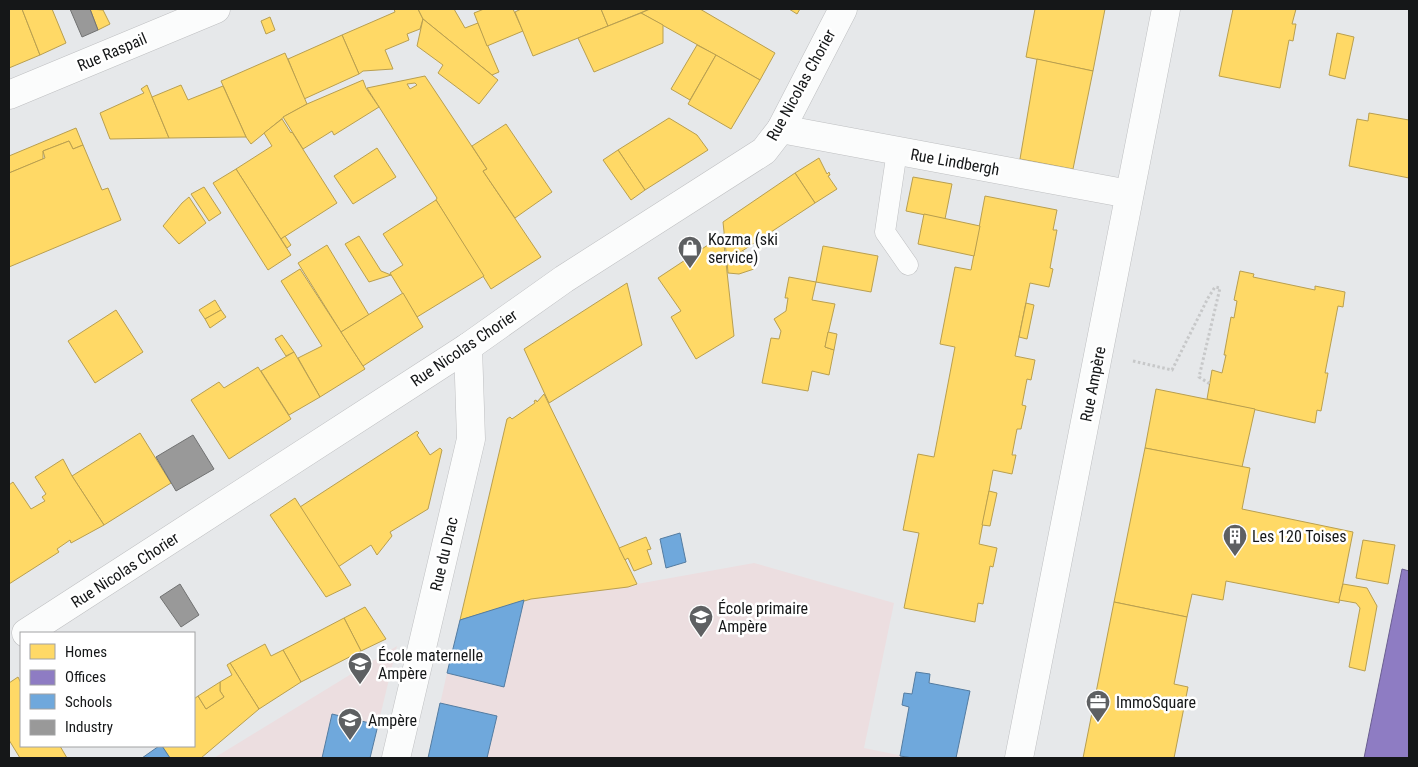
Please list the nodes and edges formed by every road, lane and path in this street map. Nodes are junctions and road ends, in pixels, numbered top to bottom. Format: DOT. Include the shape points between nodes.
graph roads {
  1 [pos="216,9"];
  2 [pos="843,9"];
  3 [pos="1166,9"];
  4 [pos="9,95"];
  5 [pos="781,128"];
  6 [pos="898,151"];
  7 [pos="1130,194"];
  8 [pos="908,265"];
  9 [pos="468,347"];
  10 [pos="1099,354"];
  11 [pos="1210,384"];
  12 [pos="28,632"];
  13 [pos="20,638"];
  14 [pos="9,645"];
  15 [pos="396,758"];
  16 [pos="1019,758"];
  1 -- 4 [label="street, Rue Raspail"];
  2 -- 5 [label="street, Rue Nicolas Chorier"];
  3 -- 7 [label="street, Rue Ampère"];
  5 -- 6 [label="street, Rue Lindbergh"];
  5 -- 9 [label="street, Rue Nicolas Chorier" via="764,151 564,279"];
  6 -- 7 [label="street, Rue Lindbergh"];
  6 -- 8 [label="lane" via="885,232"];
  7 -- 10 [label="street, Rue Ampère"];
  9 -- 12 [label="street, Rue Nicolas Chorier"];
  9 -- 15 [label="street, Rue du Drac" via="471,439"];
  10 -- 11 [label="path" via="1172,370 1208,298 1215,287 1220,288 1199,377"];
  10 -- 16 [label="street, Rue Ampère"];
  13 -- 14 [label="street"];
}
